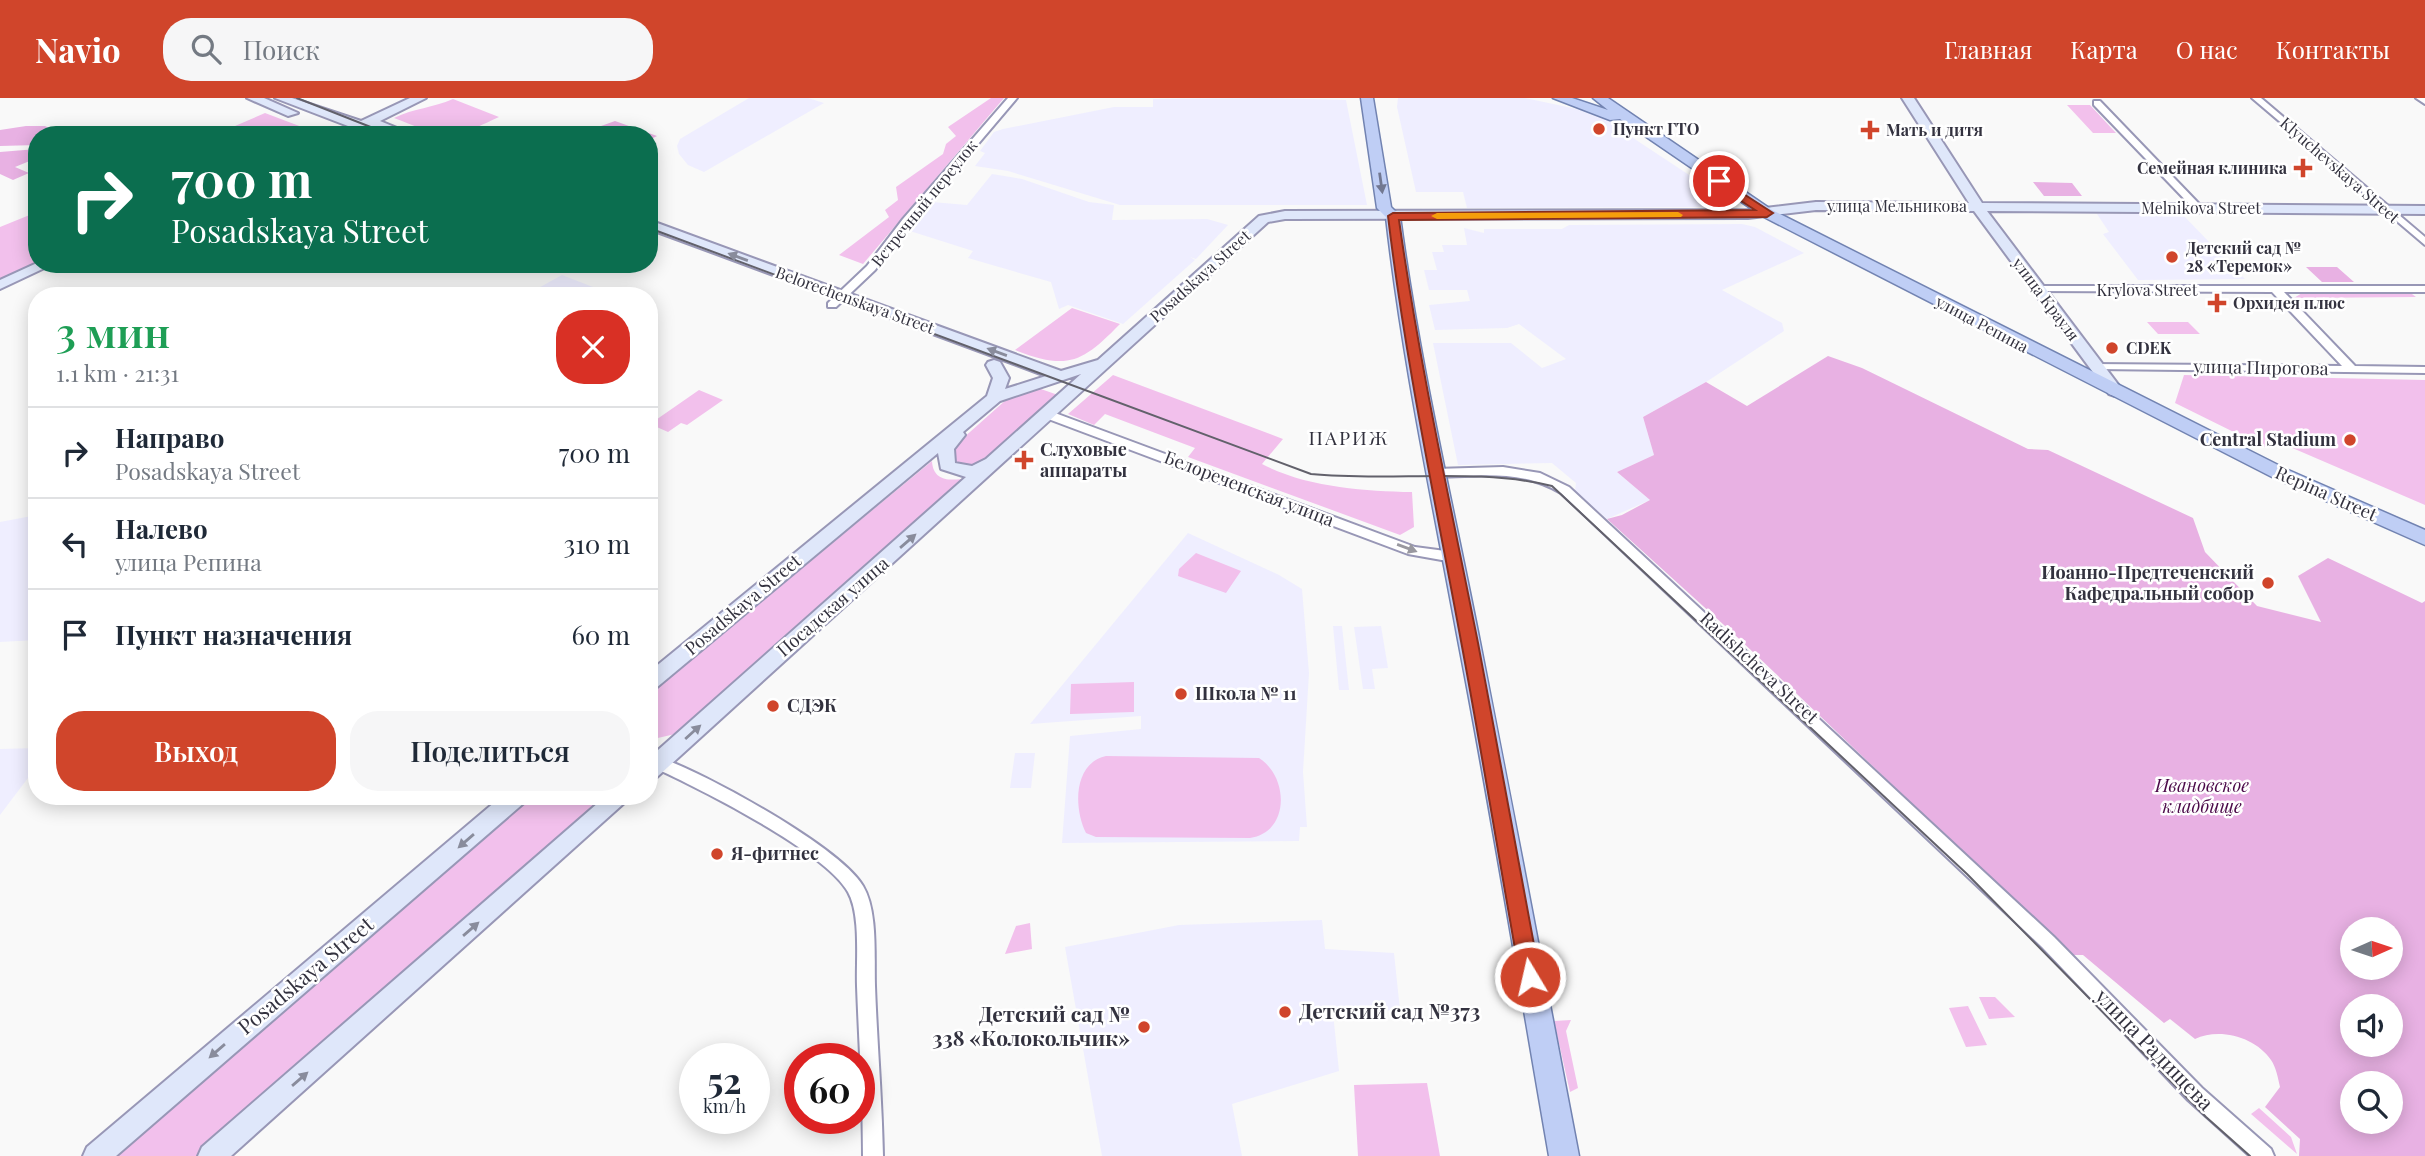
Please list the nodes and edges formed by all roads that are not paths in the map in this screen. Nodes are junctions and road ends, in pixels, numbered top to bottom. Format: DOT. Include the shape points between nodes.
graph roads {
  1 [pos="253,98"];
  2 [pos="281,98"];
  3 [pos="420,98"];
  4 [pos="1013,98"];
  5 [pos="1367,98"];
  6 [pos="1379,98"];
  7 [pos="1559,98"];
  8 [pos="1599,98"];
  9 [pos="1614,98"];
  10 [pos="1908,98"];
  11 [pos="2256,98"];
  12 [pos="2420,98"];
  13 [pos="2425,102"];
  14 [pos="2097,103"];
  15 [pos="336,126"];
  16 [pos="344,126"];
  17 [pos="354,126"];
  18 [pos="1663,143"];
  19 [pos="1746,199"];
  20 [pos="1816,206"];
  21 [pos="1978,206"];
  22 [pos="2198,208"];
  23 [pos="2385,210"];
  24 [pos="2425,210"];
  25 [pos="1767,213"];
  26 [pos="1393,216"];
  27 [pos="658,228"];
  28 [pos="658,241"];
  29 [pos="2425,242"];
  30 [pos="28,272"];
  31 [pos="0,285"];
  32 [pos="2037,289"];
  33 [pos="2275,289"];
  34 [pos="2425,289"];
  35 [pos="838,300"];
  36 [pos="1103,363"];
  37 [pos="994,365"];
  38 [pos="2096,366"];
  39 [pos="2353,370"];
  40 [pos="2425,370"];
  41 [pos="1062,374"];
  42 [pos="1042,380"];
  43 [pos="1074,388"];
  44 [pos="2115,390"];
  45 [pos="994,398"];
  46 [pos="1047,414"];
  47 [pos="967,419"];
  48 [pos="1016,443"];
  49 [pos="1435,473"];
  50 [pos="2425,538"];
  51 [pos="1452,557"];
  52 [pos="658,676"];
  53 [pos="658,759"];
  54 [pos="658,767"];
  55 [pos="506,805"];
  56 [pos="611,805"];
  57 [pos="96,1156"];
  58 [pos="211,1156"];
  59 [pos="873,1156"];
  60 [pos="1564,1156"];
  61 [pos="2264,1156"];
  1 -- 15 [label="street"];
  2 -- 16 [label="street"];
  3 -- 17 [label="street"];
  4 -- 35 [label="street, Встречный переулок" via="871,268"];
  5 -- 26 [label="main road, one-way" via="1384,208"];
  6 -- 26 [label="main road" via="1399,208"];
  7 -- 18 [label="main road" via="1607,113"];
  8 -- 18 [label="main road, улица Репина"];
  9 -- 18 [label="main road"];
  10 -- 21 [label="street, улица Крауля"];
  11 -- 23 [label="street, Klyuchevskaya Street"];
  12 -- 13 [label="street"];
  14 -- 22 [label="street"];
  18 -- 19 [label="main road, улица Репина"];
  19 -- 20 [label="street, улица Мельникова"];
  19 -- 25 [label="main road, улица Репина"];
  20 -- 21 [label="street, улица Мельникова"];
  20 -- 25 [label="street, улица Мельникова"];
  21 -- 22 [label="street, Melnikova Street"];
  21 -- 32 [label="street, улица Крауля"];
  22 -- 23 [label="street, Melnikova Street"];
  23 -- 24 [label="street, Melnikova Street"];
  23 -- 29 [label="street, Klyuchevskaya Street"];
  25 -- 26 [label="street, Posadskaya Street"];
  25 -- 44 [label="main road, улица Репина" via="1791,234 1850,256"];
  26 -- 36 [label="street, Posadskaya Street" via="1285,215 1264,219"];
  26 -- 49 [label="main road"];
  35 -- 27 [label="street, Belorechenskaya Street, one-way"];
  28 -- 35 [label="street, Belorechenskaya Street"];
  30 -- 31 [label="street"];
  32 -- 33 [label="street, Krylova Street"];
  32 -- 38 [label="street, улица Крауля"];
  33 -- 34 [label="street, Krylova Street"];
  33 -- 39 [label="street"];
  35 -- 37 [label="street, Belorechenskaya Street"];
  41 -- 35 [label="street, Belorechenskaya Street, one-way"];
  36 -- 41 [label="street"];
  36 -- 43 [label="street, Posadskaya Street"];
  37 -- 42 [label="street"];
  37 -- 45 [label="street" via="1002,378"];
  38 -- 39 [label="street, улица Пирогова"];
  38 -- 44 [label="street, улица Крауля"];
  39 -- 40 [label="street, улица Пирогова"];
  41 -- 42 [label="street"];
  41 -- 43 [label="street"];
  42 -- 43 [label="street"];
  42 -- 45 [label="street"];
  43 -- 46 [label="street, Посадская улица"];
  44 -- 50 [label="main road, Repina Street" via="2279,473"];
  45 -- 47 [label="street, Посадская улица"];
  46 -- 48 [label="street, Посадская улица"];
  46 -- 51 [label="street, Белореченская улица, one-way" via="1413,551"];
  47 -- 48 [label="street, Посадская улица" via="946,448 945,460 951,468 978,471"];
  47 -- 52 [label="street, Posadskaya Street"];
  53 -- 48 [label="street, Посадская улица, one-way"];
  49 -- 51 [label="main road"];
  49 -- 61 [label="street, Radishcheva Street" via="1514,472 1542,476 1565,490 2048,942 2195,1094"];
  51 -- 60 [label="main road"];
  54 -- 59 [label="street" via="809,846 857,890 864,945"];
  55 -- 57 [label="street, Posadskaya Street, one-way"];
  58 -- 56 [label="street, one-way"];
}
